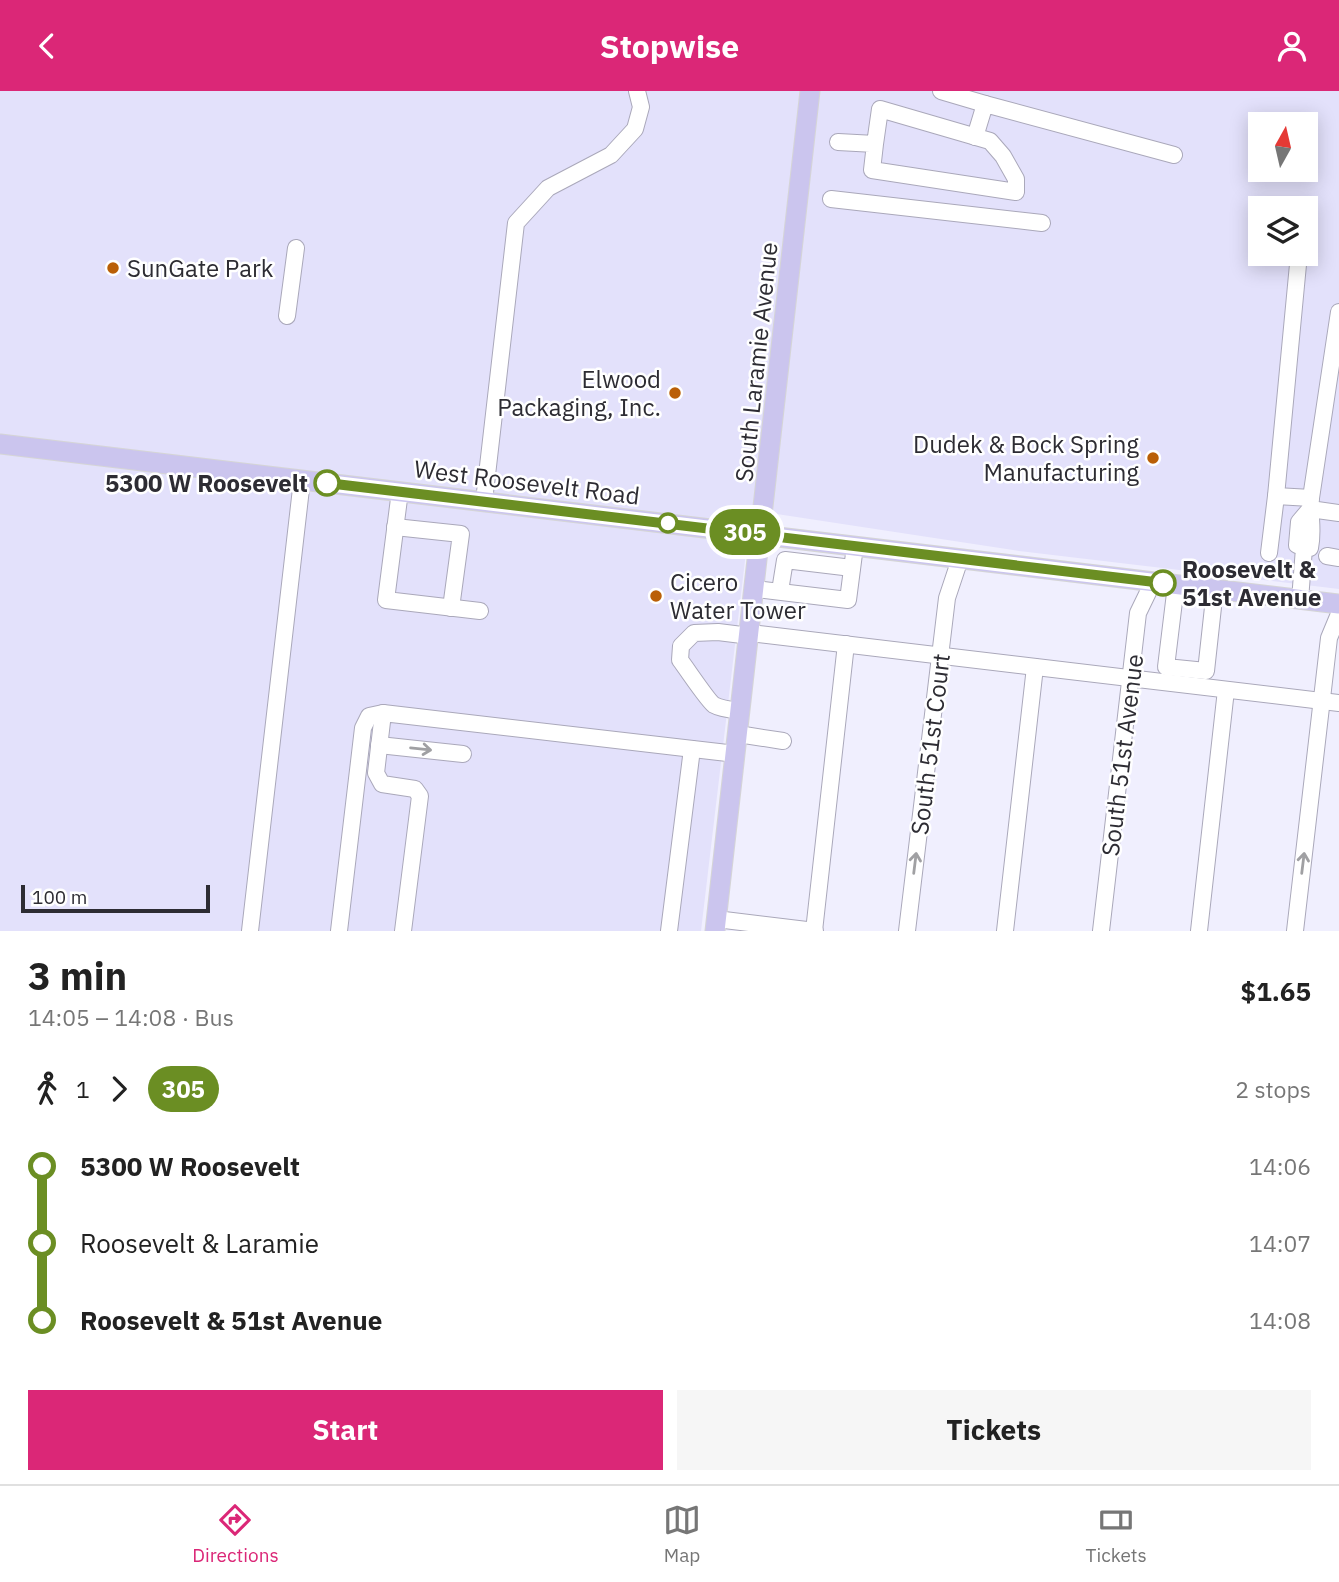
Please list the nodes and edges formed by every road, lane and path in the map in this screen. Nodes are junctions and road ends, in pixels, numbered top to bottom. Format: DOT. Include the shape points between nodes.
graph roads {
  1 [pos="636,91"];
  2 [pos="810,91"];
  3 [pos="942,91"];
  4 [pos="985,104"];
  5 [pos="975,137"];
  6 [pos="838,142"];
  7 [pos="875,144"];
  8 [pos="1174,155"];
  9 [pos="831,199"];
  10 [pos="1042,223"];
  11 [pos="296,248"];
  12 [pos="1298,266"];
  13 [pos="1339,312"];
  14 [pos="287,316"];
  15 [pos="0,444"];
  16 [pos="302,479"];
  17 [pos="400,491"];
  18 [pos="1276,496"];
  19 [pos="484,501"];
  20 [pos="1310,503"];
  21 [pos="1339,513"];
  22 [pos="395,527"];
  23 [pos="762,534"];
  24 [pos="855,546"];
  25 [pos="1269,553"];
  26 [pos="960,559"];
  27 [pos="852,568"];
  28 [pos="1153,582"];
  29 [pos="1176,585"];
  30 [pos="755,589"];
  31 [pos="1215,589"];
  32 [pos="780,591"];
  33 [pos="1300,600"];
  34 [pos="1339,604"];
  35 [pos="451,608"];
  36 [pos="480,611"];
  37 [pos="1339,614"];
  38 [pos="750,634"];
  39 [pos="846,644"];
  40 [pos="940,655"];
  41 [pos="1035,667"];
  42 [pos="1131,678"];
  43 [pos="1226,690"];
  44 [pos="1321,701"];
  45 [pos="1339,703"];
  46 [pos="741,711"];
  47 [pos="383,713"];
  48 [pos="738,734"];
  49 [pos="783,741"];
  50 [pos="379,745"];
  51 [pos="692,749"];
  52 [pos="463,754"];
  53 [pos="736,754"];
  54 [pos="716,925"];
  55 [pos="250,931"];
  56 [pos="339,931"];
  57 [pos="403,931"];
  58 [pos="669,931"];
  59 [pos="814,931"];
  60 [pos="907,931"];
  61 [pos="1005,931"];
  62 [pos="1101,931"];
  63 [pos="1199,931"];
  64 [pos="1295,931"];
  1 -- 19 [label="street" via="641,107 635,129 611,155 548,188 516,223"];
  2 -- 23 [label="main road, South Laramie Avenue"];
  3 -- 4 [label="street"];
  4 -- 5 [label="street"];
  4 -- 8 [label="street"];
  5 -- 7 [label="street" via="880,109"];
  5 -- 7 [label="street" via="990,141 1003,156 1016,179 1016,192 872,170"];
  6 -- 7 [label="street"];
  9 -- 10 [label="street"];
  11 -- 14 [label="street"];
  12 -- 18 [label="street"];
  13 -- 20 [label="street"];
  15 -- 16 [label="main road, West Roosevelt Road"];
  16 -- 17 [label="main road, West Roosevelt Road"];
  16 -- 55 [label="street"];
  17 -- 19 [label="main road, West Roosevelt Road"];
  17 -- 22 [label="street"];
  18 -- 20 [label="street"];
  18 -- 25 [label="street"];
  19 -- 23 [label="main road, West Roosevelt Road"];
  20 -- 21 [label="street"];
  20 -- 33 [label="street" via="1299,522 1297,545 1304,548"];
  22 -- 35 [label="street" via="386,600"];
  22 -- 35 [label="street" via="461,534"];
  23 -- 24 [label="main road, West Roosevelt Road"];
  23 -- 30 [label="main road, South Laramie Avenue"];
  24 -- 26 [label="main road, West Roosevelt Road"];
  24 -- 27 [label="street"];
  26 -- 28 [label="main road, West Roosevelt Road"];
  26 -- 40 [label="street, South 51st Court" via="951,580"];
  27 -- 32 [label="street" via="785,560"];
  27 -- 32 [label="street" via="848,600"];
  28 -- 29 [label="main road, West Roosevelt Road"];
  28 -- 42 [label="street, South 51st Avenue" via="1140,606"];
  29 -- 31 [label="main road, West Roosevelt Road"];
  29 -- 31 [label="street" via="1166,667 1206,671"];
  30 -- 32 [label="street"];
  30 -- 38 [label="main road, South Laramie Avenue"];
  31 -- 33 [label="main road, West Roosevelt Road"];
  33 -- 34 [label="main road, West Roosevelt Road"];
  35 -- 36 [label="street"];
  37 -- 44 [label="street" via="1330,631"];
  38 -- 39 [label="street"];
  38 -- 46 [label="main road, South Laramie Avenue"];
  38 -- 46 [label="street" via="694,633 681,646 680,660 707,698 715,706"];
  39 -- 40 [label="street"];
  39 -- 59 [label="street"];
  40 -- 41 [label="street"];
  60 -- 40 [label="street, South 51st Court, one-way"];
  41 -- 42 [label="street"];
  41 -- 61 [label="street"];
  42 -- 43 [label="street"];
  42 -- 62 [label="street, South 51st Avenue"];
  43 -- 44 [label="street"];
  43 -- 63 [label="street"];
  44 -- 45 [label="street"];
  64 -- 44 [label="street, one-way"];
  46 -- 48 [label="main road, South Laramie Avenue"];
  47 -- 50 [label="street"];
  47 -- 51 [label="street"];
  47 -- 56 [label="street" via="369,716 363,729"];
  48 -- 49 [label="street"];
  48 -- 53 [label="main road, South Laramie Avenue"];
  50 -- 52 [label="street, one-way"];
  50 -- 57 [label="street" via="376,773 382,784 415,789 420,796"];
  51 -- 53 [label="street"];
  51 -- 58 [label="street"];
  53 -- 54 [label="main road, South Laramie Avenue"];
  54 -- 59 [label="street"];
}
